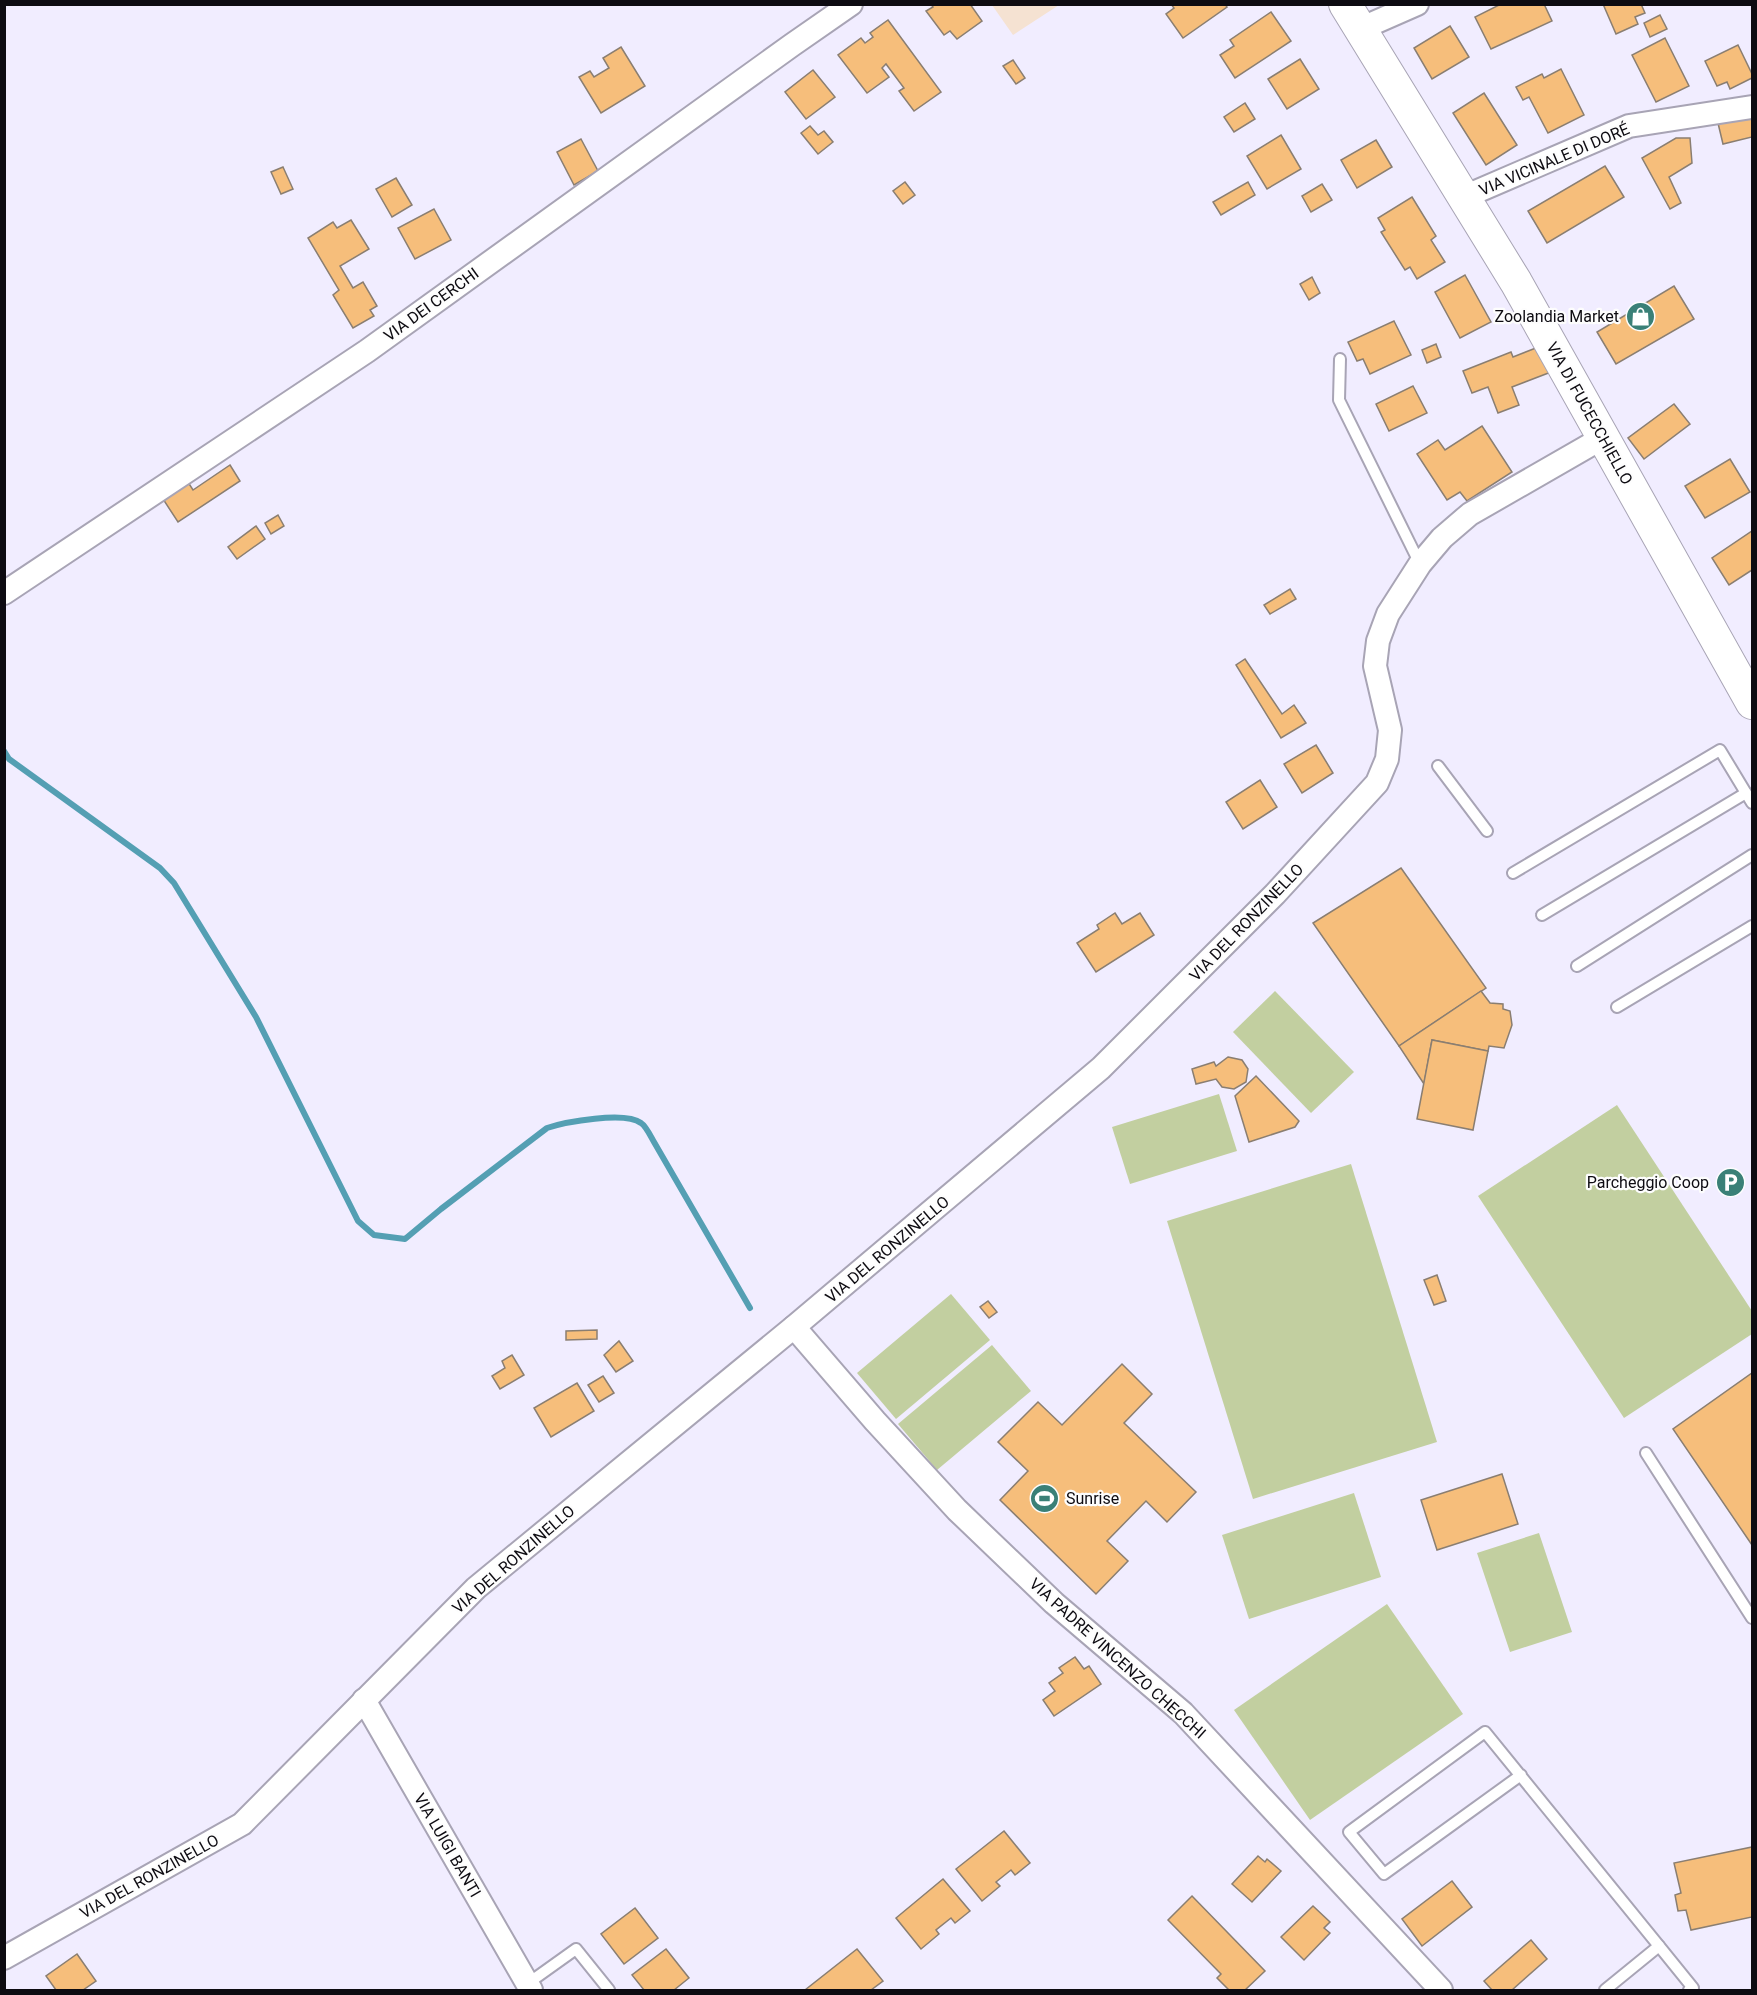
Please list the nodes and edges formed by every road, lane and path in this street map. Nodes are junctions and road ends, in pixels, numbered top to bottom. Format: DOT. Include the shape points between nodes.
graph roads {
  1 [pos="851,4"];
  2 [pos="1417,4"];
  3 [pos="1353,17"];
  4 [pos="1752,107"];
  5 [pos="1464,197"];
  6 [pos="1340,359"];
  7 [pos="1605,437"];
  8 [pos="1420,564"];
  9 [pos="4,593"];
  10 [pos="1752,703"];
  11 [pos="1438,766"];
  12 [pos="1746,793"];
  13 [pos="1752,804"];
  14 [pos="1487,831"];
  15 [pos="1752,855"];
  16 [pos="1513,873"];
  17 [pos="1542,915"];
  18 [pos="1752,926"];
  19 [pos="1578,966"];
  20 [pos="1617,1007"];
  21 [pos="794,1327"];
  22 [pos="1646,1453"];
  23 [pos="1752,1618"];
  24 [pos="364,1700"];
  25 [pos="1521,1775"];
  26 [pos="1659,1946"];
  27 [pos="4,1958"];
  28 [pos="529,1987"];
  29 [pos="609,1990"];
  30 [pos="1442,1990"];
  31 [pos="1605,1990"];
  32 [pos="1689,1990"];
  1 -- 9 [label="street, VIA DEI CERCHI" via="367,351"];
  2 -- 3 [label="street"];
  3 -- 5 [label="main road, VIA DI FUCECCHIELLO"];
  4 -- 5 [label="street, VIA VICINALE DI DORÉ" via="1629,126"];
  5 -- 7 [label="main road, VIA DI FUCECCHIELLO"];
  6 -- 8 [label="lane" via="1339,400"];
  7 -- 8 [label="street, VIA DEL RONZINELLO" via="1470,514"];
  7 -- 10 [label="main road, VIA DI FUCECCHIELLO"];
  8 -- 21 [label="street, VIA DEL RONZINELLO" via="1388,614 1378,640 1375,666 1390,730 1387,759 1377,783 1275,894 1101,1068"];
  11 -- 14 [label="lane"];
  12 -- 13 [label="lane"];
  12 -- 16 [label="lane" via="1720,750"];
  12 -- 17 [label="lane"];
  15 -- 19 [label="lane"];
  18 -- 20 [label="lane"];
  21 -- 24 [label="street, VIA DEL RONZINELLO" via="476,1588"];
  21 -- 30 [label="street, VIA PADRE VINCENZO CHECCHI" via="957,1510 1054,1603 1183,1713"];
  22 -- 23 [label="lane"];
  24 -- 27 [label="street, VIA DEL RONZINELLO" via="242,1824"];
  24 -- 28 [label="street, VIA LUIGI BANTI"];
  25 -- 25 [label="lane" via="1485,1732 1349,1832 1384,1874"];
  25 -- 26 [label="lane"];
  26 -- 31 [label="lane"];
  26 -- 32 [label="lane" via="1693,1988"];
  28 -- 29 [label="lane" via="576,1949"];
}
